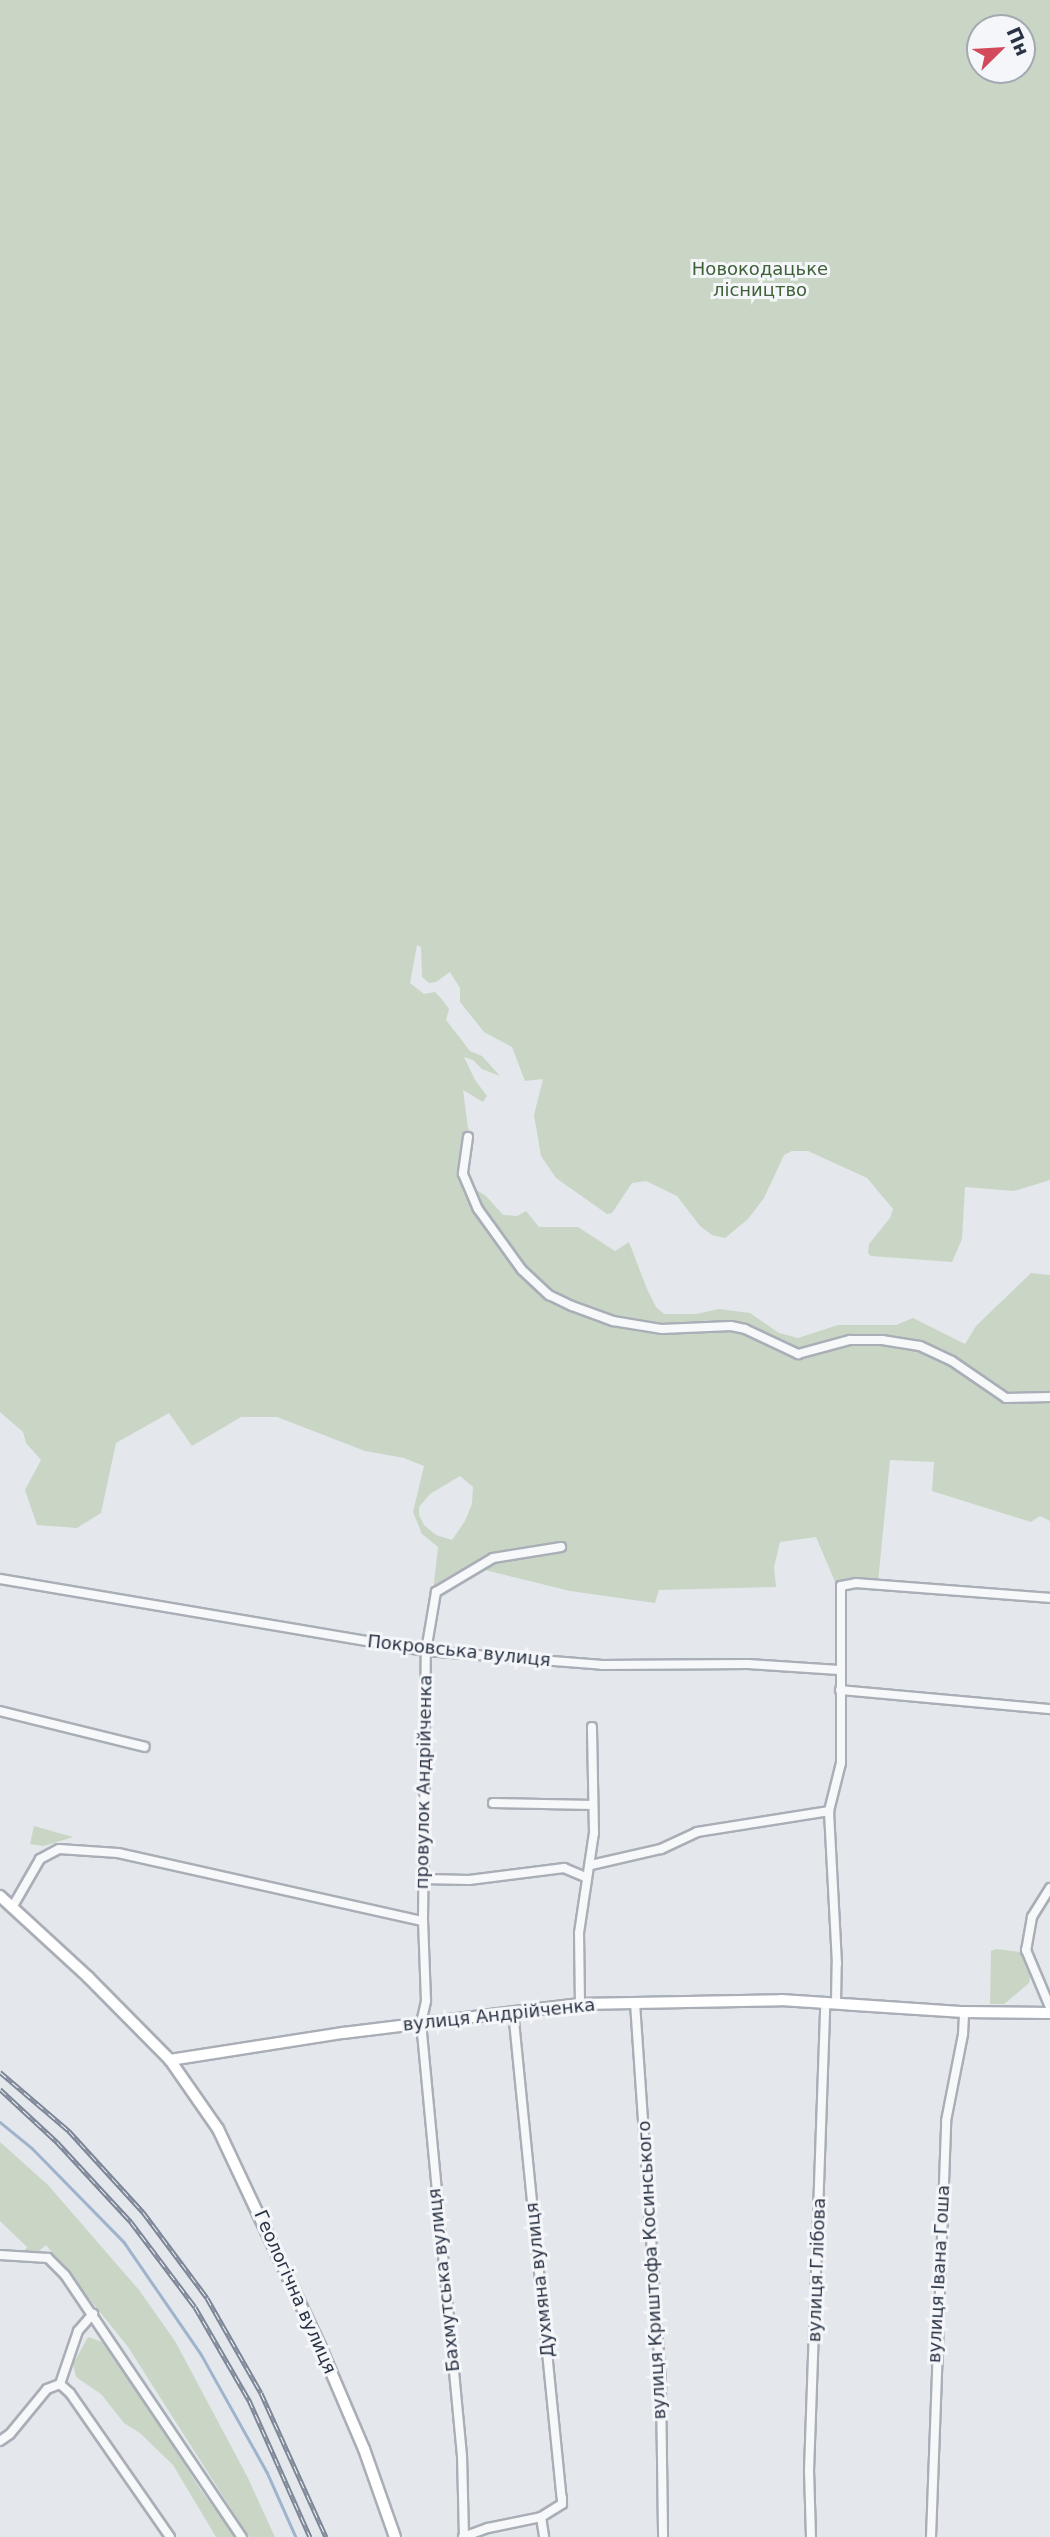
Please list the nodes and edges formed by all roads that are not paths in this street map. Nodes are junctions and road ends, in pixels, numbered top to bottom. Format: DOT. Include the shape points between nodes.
graph roads {
  1 [pos="468,1137"];
  2 [pos="1050,1396"];
  3 [pos="561,1547"];
  4 [pos="0,1579"];
  5 [pos="1050,1598"];
  6 [pos="426,1651"];
  7 [pos="839,1670"];
  8 [pos="840,1690"];
  9 [pos="1050,1709"];
  10 [pos="0,1711"];
  11 [pos="592,1727"];
  12 [pos="145,1747"];
  13 [pos="494,1803"];
  14 [pos="593,1805"];
  15 [pos="829,1811"];
  16 [pos="591,1865"];
  17 [pos="587,1878"];
  18 [pos="423,1880"];
  19 [pos="1050,1888"];
  20 [pos="0,1896"];
  21 [pos="13,1906"];
  22 [pos="422,1921"];
  23 [pos="635,2003"];
  24 [pos="830,2003"];
  25 [pos="580,2004"];
  26 [pos="1050,2007"];
  27 [pos="513,2011"];
  28 [pos="964,2012"];
  29 [pos="1050,2013"];
  30 [pos="421,2023"];
  31 [pos="170,2060"];
  32 [pos="0,2255"];
  33 [pos="93,2315"];
  34 [pos="60,2384"];
  35 [pos="0,2441"];
  36 [pos="541,2517"];
  37 [pos="170,2537"];
  38 [pos="242,2537"];
  39 [pos="395,2537"];
  40 [pos="464,2537"];
  41 [pos="544,2537"];
  42 [pos="663,2537"];
  43 [pos="811,2537"];
  44 [pos="931,2537"];
  1 -- 2 [label="street" via="463,1174 478,1209 523,1270 549,1295 572,1306 612,1321 662,1329 731,1326 798,1354 858,1339 920,1346 1006,1398"];
  3 -- 6 [label="street, провулок Андрійченка" via="493,1558 436,1592"];
  4 -- 6 [label="street, Покровська вулиця"];
  5 -- 7 [label="street" via="856,1583 841,1586"];
  6 -- 7 [label="street, Покровська вулиця" via="601,1665 748,1664"];
  6 -- 18 [label="street, провулок Андрійченка"];
  7 -- 8 [label="street"];
  8 -- 9 [label="street"];
  8 -- 15 [label="street" via="841,1763"];
  10 -- 12 [label="street"];
  11 -- 14 [label="street"];
  13 -- 14 [label="street"];
  14 -- 16 [label="street"];
  15 -- 16 [label="street" via="697,1832 661,1849"];
  15 -- 24 [label="street" via="837,1964"];
  16 -- 17 [label="street"];
  17 -- 18 [label="street" via="564,1868 469,1880"];
  17 -- 25 [label="street" via="579,1933"];
  18 -- 22 [label="street, провулок Андрійченка"];
  19 -- 26 [label="street" via="1032,1917 1026,1950"];
  20 -- 21 [label="street"];
  21 -- 22 [label="street" via="40,1859 59,1849 118,1853"];
  21 -- 31 [label="street"];
  22 -- 30 [label="street, провулок Андрійченка" via="426,2001"];
  23 -- 24 [label="street, вулиця Андрійченка"];
  23 -- 25 [label="street, вулиця Андрійченка"];
  23 -- 42 [label="street, вулиця Криштофа Косинського" via="661,2388"];
  24 -- 28 [label="street, вулиця Андрійченка"];
  24 -- 43 [label="street, вулиця Глібова" via="809,2471"];
  25 -- 27 [label="street, вулиця Андрійченка"];
  27 -- 30 [label="street, вулиця Андрійченка"];
  27 -- 36 [label="street, Духмяна вулиця" via="562,2497 562,2504"];
  28 -- 29 [label="street, вулиця Андрійченка"];
  28 -- 44 [label="street, вулиця Івана Гоша" via="945,2132"];
  30 -- 31 [label="street, вулиця Андрійченка"];
  30 -- 40 [label="street, Бахмутська вулиця" via="462,2456"];
  31 -- 39 [label="street, Геологічна вулиця" via="218,2129 271,2239 364,2449"];
  32 -- 33 [label="street" via="48,2259"];
  33 -- 34 [label="street" via="78,2331"];
  33 -- 38 [label="street"];
  34 -- 35 [label="street" via="37,2398"];
  34 -- 37 [label="street"];
  36 -- 40 [label="street"];
  36 -- 41 [label="street"];
}
